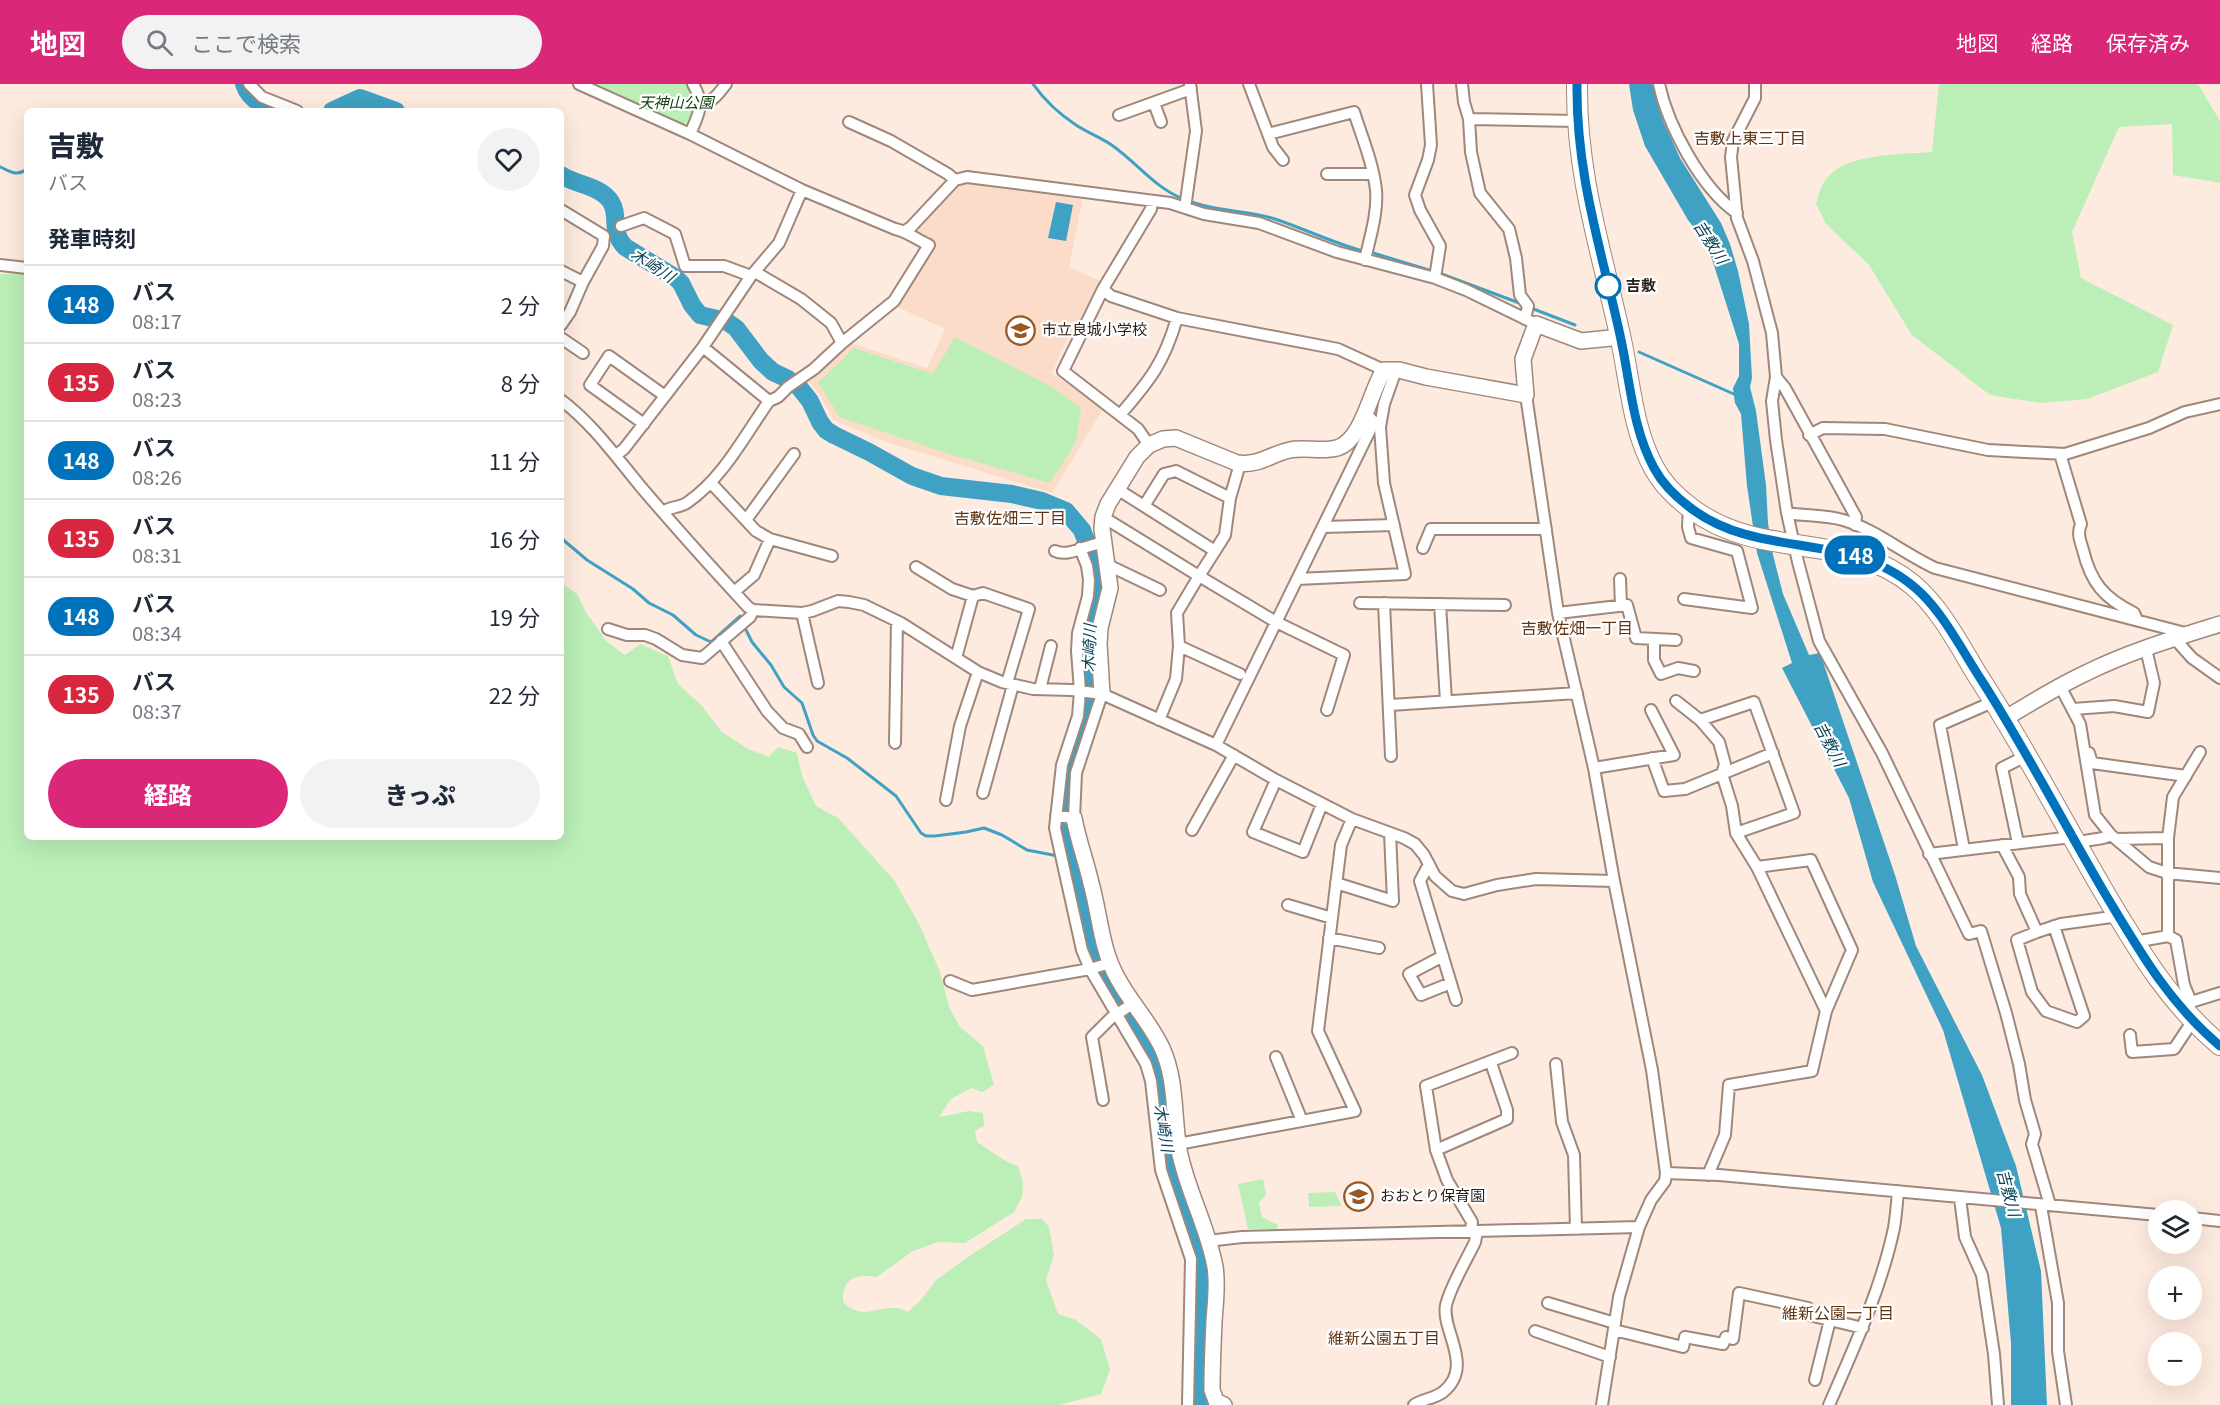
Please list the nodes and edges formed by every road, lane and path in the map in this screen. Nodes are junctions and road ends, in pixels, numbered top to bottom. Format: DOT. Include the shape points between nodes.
graph roads {
  1 [pos="249,84"];
  2 [pos="579,84"];
  3 [pos="693,84"];
  4 [pos="726,84"];
  5 [pos="1248,84"];
  6 [pos="1427,84"];
  7 [pos="1462,84"];
  8 [pos="1577,84"];
  9 [pos="1659,84"];
  10 [pos="1755,84"];
  11 [pos="1190,87"];
  12 [pos="701,102"];
  13 [pos="1154,103"];
  14 [pos="290,108"];
  15 [pos="1119,115"];
  16 [pos="1469,119"];
  17 [pos="1577,121"];
  18 [pos="849,122"];
  19 [pos="1161,122"];
  20 [pos="690,134"];
  21 [pos="1268,134"];
  22 [pos="1282,160"];
  23 [pos="1327,174"];
  24 [pos="1373,174"];
  25 [pos="955,180"];
  26 [pos="802,190"];
  27 [pos="1152,201"];
  28 [pos="1185,208"];
  29 [pos="564,212"];
  30 [pos="1737,213"];
  31 [pos="621,226"];
  32 [pos="905,231"];
  33 [pos="1365,260"];
  34 [pos="0,265"];
  35 [pos="24,268"];
  36 [pos="564,272"];
  37 [pos="753,274"];
  38 [pos="1435,278"];
  39 [pos="583,282"];
  40 [pos="1103,289"];
  41 [pos="1177,318"];
  42 [pos="564,321"];
  43 [pos="1531,322"];
  44 [pos="1621,337"];
  45 [pos="564,340"];
  46 [pos="842,342"];
  47 [pos="703,347"];
  48 [pos="583,354"];
  49 [pos="1390,370"];
  50 [pos="1776,377"];
  51 [pos="1527,395"];
  52 [pos="665,396"];
  53 [pos="564,401"];
  54 [pos="769,401"];
  55 [pos="2220,404"];
  56 [pos="1120,415"];
  57 [pos="1373,420"];
  58 [pos="644,424"];
  59 [pos="1809,435"];
  60 [pos="1149,445"];
  61 [pos="794,454"];
  62 [pos="2060,454"];
  63 [pos="616,455"];
  64 [pos="1240,464"];
  65 [pos="711,483"];
  66 [pos="1117,489"];
  67 [pos="1230,498"];
  68 [pos="1144,506"];
  69 [pos="1689,507"];
  70 [pos="663,512"];
  71 [pos="1787,513"];
  72 [pos="1103,517"];
  73 [pos="746,520"];
  74 [pos="1394,525"];
  75 [pos="1855,525"];
  76 [pos="1323,527"];
  77 [pos="1546,529"];
  78 [pos="770,539"];
  79 [pos="1104,543"];
  80 [pos="1791,545"];
  81 [pos="1080,548"];
  82 [pos="1423,548"];
  83 [pos="1056,551"];
  84 [pos="1215,551"];
  85 [pos="832,556"];
  86 [pos="1108,565"];
  87 [pos="916,567"];
  88 [pos="1198,576"];
  89 [pos="1297,579"];
  90 [pos="1620,579"];
  91 [pos="1160,590"];
  92 [pos="734,592"];
  93 [pos="973,596"];
  94 [pos="1684,599"];
  95 [pos="1360,603"];
  96 [pos="1384,603"];
  97 [pos="1440,604"];
  98 [pos="1505,605"];
  99 [pos="1621,606"];
  100 [pos="753,610"];
  101 [pos="802,613"];
  102 [pos="1558,613"];
  103 [pos="2137,620"];
  104 [pos="897,621"];
  105 [pos="1276,622"];
  106 [pos="2220,624"];
  107 [pos="608,629"];
  108 [pos="2182,636"];
  109 [pos="1654,639"];
  110 [pos="1676,640"];
  111 [pos="721,641"];
  112 [pos="1051,646"];
  113 [pos="1179,646"];
  114 [pos="2146,649"];
  115 [pos="956,658"];
  116 [pos="1694,671"];
  117 [pos="978,672"];
  118 [pos="1240,674"];
  119 [pos="2220,678"];
  120 [pos="818,682"];
  121 [pos="1010,684"];
  122 [pos="2060,686"];
  123 [pos="1040,689"];
  124 [pos="1080,691"];
  125 [pos="1577,693"];
  126 [pos="1102,694"];
  127 [pos="1446,701"];
  128 [pos="1676,701"];
  129 [pos="1995,701"];
  130 [pos="1390,705"];
  131 [pos="2073,709"];
  132 [pos="1327,710"];
  133 [pos="1652,710"];
  134 [pos="2006,718"];
  135 [pos="1159,720"];
  136 [pos="1700,720"];
  137 [pos="895,742"];
  138 [pos="1216,745"];
  139 [pos="807,747"];
  140 [pos="2200,752"];
  141 [pos="1773,753"];
  142 [pos="1234,755"];
  143 [pos="1391,756"];
  144 [pos="2026,756"];
  145 [pos="1652,758"];
  146 [pos="2092,762"];
  147 [pos="1594,768"];
  148 [pos="1722,774"];
  149 [pos="2186,776"];
  150 [pos="1276,780"];
  151 [pos="983,793"];
  152 [pos="946,800"];
  153 [pos="1322,804"];
  154 [pos="1056,816"];
  155 [pos="1074,818"];
  156 [pos="1352,819"];
  157 [pos="1192,830"];
  158 [pos="1390,832"];
  159 [pos="1736,833"];
  160 [pos="2113,837"];
  161 [pos="2168,838"];
  162 [pos="2074,840"];
  163 [pos="2018,843"];
  164 [pos="2002,845"];
  165 [pos="1964,849"];
  166 [pos="1929,854"];
  167 [pos="1429,864"];
  168 [pos="1757,867"];
  169 [pos="2167,873"];
  170 [pos="2220,878"];
  171 [pos="1614,881"];
  172 [pos="1336,883"];
  173 [pos="1092,884"];
  174 [pos="1070,889"];
  175 [pos="1288,905"];
  176 [pos="2119,916"];
  177 [pos="1332,918"];
  178 [pos="2054,926"];
  179 [pos="2037,932"];
  180 [pos="2168,936"];
  181 [pos="1329,938"];
  182 [pos="2134,942"];
  183 [pos="1379,948"];
  184 [pos="1443,956"];
  185 [pos="1110,963"];
  186 [pos="1090,969"];
  187 [pos="950,981"];
  188 [pos="1451,983"];
  189 [pos="2220,993"];
  190 [pos="1456,1000"];
  191 [pos="1134,1004"];
  192 [pos="1826,1011"];
  193 [pos="1116,1016"];
  194 [pos="2194,1022"];
  195 [pos="2130,1035"];
  196 [pos="2220,1046"];
  197 [pos="1512,1053"];
  198 [pos="1276,1057"];
  199 [pos="1491,1063"];
  200 [pos="1556,1064"];
  201 [pos="1103,1100"];
  202 [pos="1302,1121"];
  203 [pos="1178,1144"];
  204 [pos="1436,1150"];
  205 [pos="1666,1173"];
  206 [pos="1708,1175"];
  207 [pos="1898,1191"];
  208 [pos="1960,1198"];
  209 [pos="2042,1205"];
  210 [pos="2148,1214"];
  211 [pos="2202,1219"];
  212 [pos="2220,1221"];
  213 [pos="1639,1227"];
  214 [pos="1576,1228"];
  215 [pos="1474,1231"];
  216 [pos="1208,1240"];
  217 [pos="1548,1303"];
  218 [pos="1830,1320"];
  219 [pos="1615,1327"];
  220 [pos="1863,1328"];
  221 [pos="1535,1331"];
  222 [pos="1610,1357"];
  223 [pos="1815,1380"];
  224 [pos="1217,1404"];
  225 [pos="1188,1405"];
  226 [pos="1414,1405"];
  227 [pos="1602,1405"];
  228 [pos="1829,1405"];
  229 [pos="1998,1405"];
  230 [pos="2066,1405"];
  1 -- 14 [label="street" via="262,97"];
  2 -- 20 [label="street"];
  3 -- 12 [label="street"];
  4 -- 12 [label="street" via="716,97"];
  5 -- 21 [label="street"];
  6 -- 38 [label="street" via="1431,145 1415,195 1440,246"];
  7 -- 16 [label="street"];
  8 -- 17 [label="highway"];
  9 -- 30 [label="street" via="1681,144 1709,184"];
  10 -- 30 [label="street" via="1750,111 1733,141"];
  11 -- 13 [label="street"];
  11 -- 28 [label="street" via="1196,131"];
  12 -- 20 [label="street"];
  13 -- 15 [label="street"];
  13 -- 19 [label="street"];
  16 -- 17 [label="street"];
  16 -- 43 [label="street" via="1480,193 1509,229 1520,295 1528,306"];
  17 -- 44 [label="highway" via="1588,206"];
  18 -- 25 [label="street" via="897,144"];
  20 -- 26 [label="street"];
  21 -- 22 [label="street"];
  21 -- 24 [label="street" via="1354,112"];
  23 -- 24 [label="street"];
  24 -- 33 [label="street" via="1375,215"];
  25 -- 27 [label="street" via="967,177"];
  25 -- 32 [label="street"];
  26 -- 32 [label="street"];
  26 -- 37 [label="street" via="779,243"];
  27 -- 28 [label="street"];
  27 -- 40 [label="street" via="1151,209"];
  28 -- 33 [label="street" via="1259,223"];
  29 -- 39 [label="street" via="604,236 603,246"];
  30 -- 50 [label="street" via="1770,323"];
  31 -- 37 [label="street" via="644,218 675,234 685,266 724,266"];
  32 -- 46 [label="street" via="928,245 894,301"];
  33 -- 38 [label="street"];
  34 -- 35 [label="street"];
  36 -- 39 [label="street"];
  37 -- 46 [label="street" via="801,299 831,323"];
  37 -- 47 [label="street"];
  38 -- 43 [label="street"];
  39 -- 42 [label="street"];
  40 -- 41 [label="street" via="1111,296"];
  40 -- 56 [label="street" via="1063,371"];
  41 -- 49 [label="street" via="1338,349"];
  41 -- 56 [label="street" via="1157,370"];
  43 -- 44 [label="street" via="1581,341"];
  43 -- 51 [label="street" via="1523,359"];
  44 -- 69 [label="highway" via="1641,439 1655,470"];
  45 -- 48 [label="street"];
  46 -- 54 [label="street" via="814,369"];
  47 -- 52 [label="street"];
  47 -- 54 [label="street"];
  49 -- 51 [label="street"];
  49 -- 57 [label="street" via="1384,404"];
  49 -- 57 [label="street" via="1378,379"];
  50 -- 59 [label="street"];
  50 -- 71 [label="street" via="1772,401"];
  51 -- 77 [label="street"];
  52 -- 58 [label="street"];
  52 -- 58 [label="street" via="609,356 590,385"];
  53 -- 63 [label="street"];
  54 -- 65 [label="street"];
  55 -- 62 [label="street"];
  56 -- 60 [label="street" via="1138,429"];
  57 -- 64 [label="street" via="1336,448 1293,450 1257,463"];
  57 -- 74 [label="street"];
  57 -- 76 [label="street"];
  58 -- 63 [label="street"];
  59 -- 62 [label="street" via="1823,429 1885,429 1988,450"];
  59 -- 75 [label="street" via="1856,517"];
  60 -- 64 [label="street" via="1176,438"];
  60 -- 66 [label="street"];
  61 -- 73 [label="street"];
  62 -- 103 [label="street" via="2082,524 2078,532 2088,572 2102,591 2134,613"];
  63 -- 70 [label="street"];
  64 -- 67 [label="street"];
  65 -- 70 [label="street" via="687,504"];
  65 -- 73 [label="street"];
  66 -- 68 [label="street"];
  66 -- 72 [label="street"];
  67 -- 68 [label="street" via="1176,471 1164,474"];
  67 -- 84 [label="street" via="1225,535"];
  68 -- 84 [label="street"];
  69 -- 80 [label="highway" via="1732,532"];
  69 -- 94 [label="street" via="1691,538 1737,551 1752,608"];
  70 -- 92 [label="street"];
  71 -- 75 [label="street"];
  71 -- 80 [label="street"];
  72 -- 79 [label="street"];
  72 -- 88 [label="street"];
  73 -- 78 [label="street"];
  74 -- 76 [label="street"];
  74 -- 89 [label="street" via="1405,574"];
  75 -- 103 [label="street" via="1935,568"];
  76 -- 89 [label="street"];
  77 -- 82 [label="street" via="1431,530"];
  77 -- 102 [label="street"];
  78 -- 85 [label="street"];
  78 -- 92 [label="street" via="754,575"];
  79 -- 81 [label="street"];
  79 -- 86 [label="street"];
  80 -- 129 [label="highway" via="1863,558 1912,585 1940,615"];
  80 -- 166 [label="street" via="1819,641 1882,753"];
  81 -- 83 [label="street" via="1068,554"];
  81 -- 124 [label="street" via="1089,580 1078,633"];
  84 -- 88 [label="street"];
  86 -- 91 [label="street"];
  86 -- 126 [label="street" via="1110,588 1099,644"];
  87 -- 93 [label="street" via="952,589"];
  88 -- 105 [label="street"];
  88 -- 113 [label="street" via="1177,613"];
  89 -- 105 [label="street"];
  90 -- 99 [label="street"];
  92 -- 100 [label="street"];
  93 -- 115 [label="street"];
  93 -- 121 [label="street" via="982,592 1029,609"];
  95 -- 96 [label="street"];
  96 -- 97 [label="street"];
  96 -- 130 [label="street"];
  97 -- 98 [label="street"];
  97 -- 127 [label="street"];
  99 -- 102 [label="street"];
  99 -- 109 [label="street" via="1627,605 1636,638"];
  100 -- 101 [label="street"];
  100 -- 111 [label="street"];
  101 -- 104 [label="street" via="838,601 864,605"];
  101 -- 120 [label="street"];
  102 -- 125 [label="street"];
  103 -- 108 [label="street"];
  104 -- 115 [label="street"];
  104 -- 137 [label="street"];
  105 -- 132 [label="street" via="1344,655"];
  105 -- 138 [label="street"];
  106 -- 108 [label="street"];
  107 -- 111 [label="street" via="657,639 682,655 702,657"];
  108 -- 114 [label="street"];
  108 -- 119 [label="street" via="2192,658"];
  109 -- 110 [label="street"];
  109 -- 116 [label="street" via="1654,660 1661,674 1678,668"];
  111 -- 139 [label="street" via="767,711 783,728 799,734"];
  112 -- 123 [label="street"];
  113 -- 118 [label="street"];
  113 -- 135 [label="street" via="1176,679"];
  114 -- 122 [label="street"];
  114 -- 131 [label="street" via="2154,683 2148,712 2114,706"];
  115 -- 117 [label="street"];
  117 -- 121 [label="street"];
  117 -- 152 [label="street" via="960,726"];
  121 -- 123 [label="street"];
  121 -- 151 [label="street"];
  122 -- 131 [label="street"];
  122 -- 134 [label="street"];
  123 -- 124 [label="street"];
  124 -- 126 [label="street"];
  124 -- 154 [label="street" via="1078,716 1062,765"];
  125 -- 127 [label="street"];
  125 -- 147 [label="street"];
  126 -- 135 [label="street"];
  126 -- 155 [label="street" via="1076,773"];
  127 -- 130 [label="street"];
  128 -- 136 [label="street"];
  129 -- 134 [label="highway"];
  129 -- 165 [label="street" via="1940,725"];
  130 -- 143 [label="street"];
  131 -- 160 [label="street" via="2080,724 2095,815"];
  133 -- 145 [label="street" via="1674,755"];
  134 -- 144 [label="highway"];
  135 -- 138 [label="street"];
  136 -- 141 [label="street" via="1754,702"];
  136 -- 148 [label="street" via="1719,742 1725,764"];
  138 -- 142 [label="street"];
  140 -- 149 [label="street"];
  141 -- 148 [label="street"];
  141 -- 159 [label="street" via="1794,813"];
  142 -- 150 [label="street"];
  142 -- 157 [label="street"];
  144 -- 162 [label="highway"];
  144 -- 163 [label="street" via="2002,768"];
  145 -- 147 [label="street"];
  145 -- 148 [label="street" via="1664,791 1685,789"];
  146 -- 149 [label="street"];
  147 -- 171 [label="street"];
  148 -- 159 [label="street"];
  149 -- 161 [label="street" via="2173,797"];
  150 -- 153 [label="street"];
  150 -- 153 [label="street" via="1253,832 1303,852"];
  153 -- 156 [label="street"];
  154 -- 155 [label="street"];
  154 -- 174 [label="street" via="1058,849"];
  155 -- 173 [label="street"];
  156 -- 158 [label="street"];
  156 -- 172 [label="street" via="1341,845"];
  158 -- 167 [label="street" via="1415,844"];
  158 -- 172 [label="street" via="1393,901"];
  159 -- 168 [label="street"];
  160 -- 161 [label="street"];
  160 -- 162 [label="street"];
  160 -- 169 [label="street" via="2150,867"];
  161 -- 169 [label="street"];
  162 -- 163 [label="street"];
  162 -- 176 [label="highway"];
  163 -- 164 [label="street"];
  164 -- 165 [label="street"];
  164 -- 179 [label="street" via="2019,877 2020,894"];
  165 -- 166 [label="street"];
  166 -- 209 [label="street" via="1969,934 1981,931 2006,1013 2035,1134 2032,1144"];
  167 -- 171 [label="street" via="1443,885 1464,894 1536,879"];
  167 -- 184 [label="street" via="1420,881"];
  168 -- 192 [label="street"];
  168 -- 192 [label="street" via="1811,860 1852,950"];
  169 -- 170 [label="street"];
  169 -- 180 [label="street"];
  171 -- 205 [label="street" via="1653,1070"];
  172 -- 177 [label="street"];
  173 -- 174 [label="street"];
  173 -- 185 [label="street"];
  174 -- 186 [label="street" via="1082,950"];
  175 -- 177 [label="street"];
  176 -- 178 [label="street"];
  176 -- 182 [label="highway"];
  177 -- 181 [label="street"];
  178 -- 179 [label="street"];
  178 -- 179 [label="street" via="2084,1016 2077,1022 2046,1011 2032,992 2016,940"];
  180 -- 182 [label="street"];
  180 -- 189 [label="street" via="2176,940 2184,985 2192,1002"];
  181 -- 183 [label="street"];
  181 -- 202 [label="street" via="1318,1031 1355,1111"];
  182 -- 194 [label="highway" via="2165,990"];
  184 -- 188 [label="street"];
  184 -- 188 [label="street" via="1409,974 1421,995"];
  185 -- 186 [label="street"];
  185 -- 191 [label="street"];
  186 -- 187 [label="street" via="972,990"];
  186 -- 193 [label="street"];
  188 -- 190 [label="street"];
  191 -- 193 [label="street"];
  191 -- 203 [label="street" via="1162,1047 1169,1066"];
  192 -- 206 [label="street" via="1812,1071 1729,1085 1725,1135"];
  193 -- 201 [label="street" via="1092,1037"];
  193 -- 225 [label="street" via="1146,1064 1161,1170 1191,1259"];
  194 -- 195 [label="street" via="2174,1049 2132,1052"];
  194 -- 196 [label="highway"];
  197 -- 199 [label="street"];
  198 -- 202 [label="street"];
  199 -- 204 [label="street" via="1426,1086"];
  199 -- 204 [label="street" via="1508,1110 1507,1119"];
  200 -- 214 [label="street" via="1562,1122 1574,1155"];
  202 -- 203 [label="street"];
  203 -- 216 [label="street"];
  204 -- 215 [label="street"];
  205 -- 206 [label="street"];
  205 -- 213 [label="street"];
  206 -- 207 [label="street"];
  207 -- 208 [label="street"];
  207 -- 220 [label="street" via="1894,1228"];
  208 -- 209 [label="street"];
  208 -- 229 [label="street" via="1965,1237 1982,1275"];
  209 -- 210 [label="street"];
  209 -- 230 [label="street" via="2058,1303 2058,1351"];
  211 -- 212 [label="street"];
  213 -- 214 [label="street"];
  213 -- 219 [label="street"];
  214 -- 215 [label="street"];
  215 -- 216 [label="street"];
  215 -- 226 [label="street" via="1474,1242 1446,1306 1457,1364 1454,1375 1442,1393"];
  216 -- 224 [label="street" via="1215,1268 1212,1390"];
  217 -- 219 [label="street"];
  218 -- 219 [label="street" via="1809,1315 1808,1308 1739,1293 1733,1339 1726,1337 1723,1344 1685,1337 1683,1347"];
  218 -- 220 [label="street"];
  218 -- 223 [label="street"];
  219 -- 222 [label="street"];
  220 -- 228 [label="street"];
  221 -- 222 [label="street"];
  222 -- 227 [label="street"];
}
